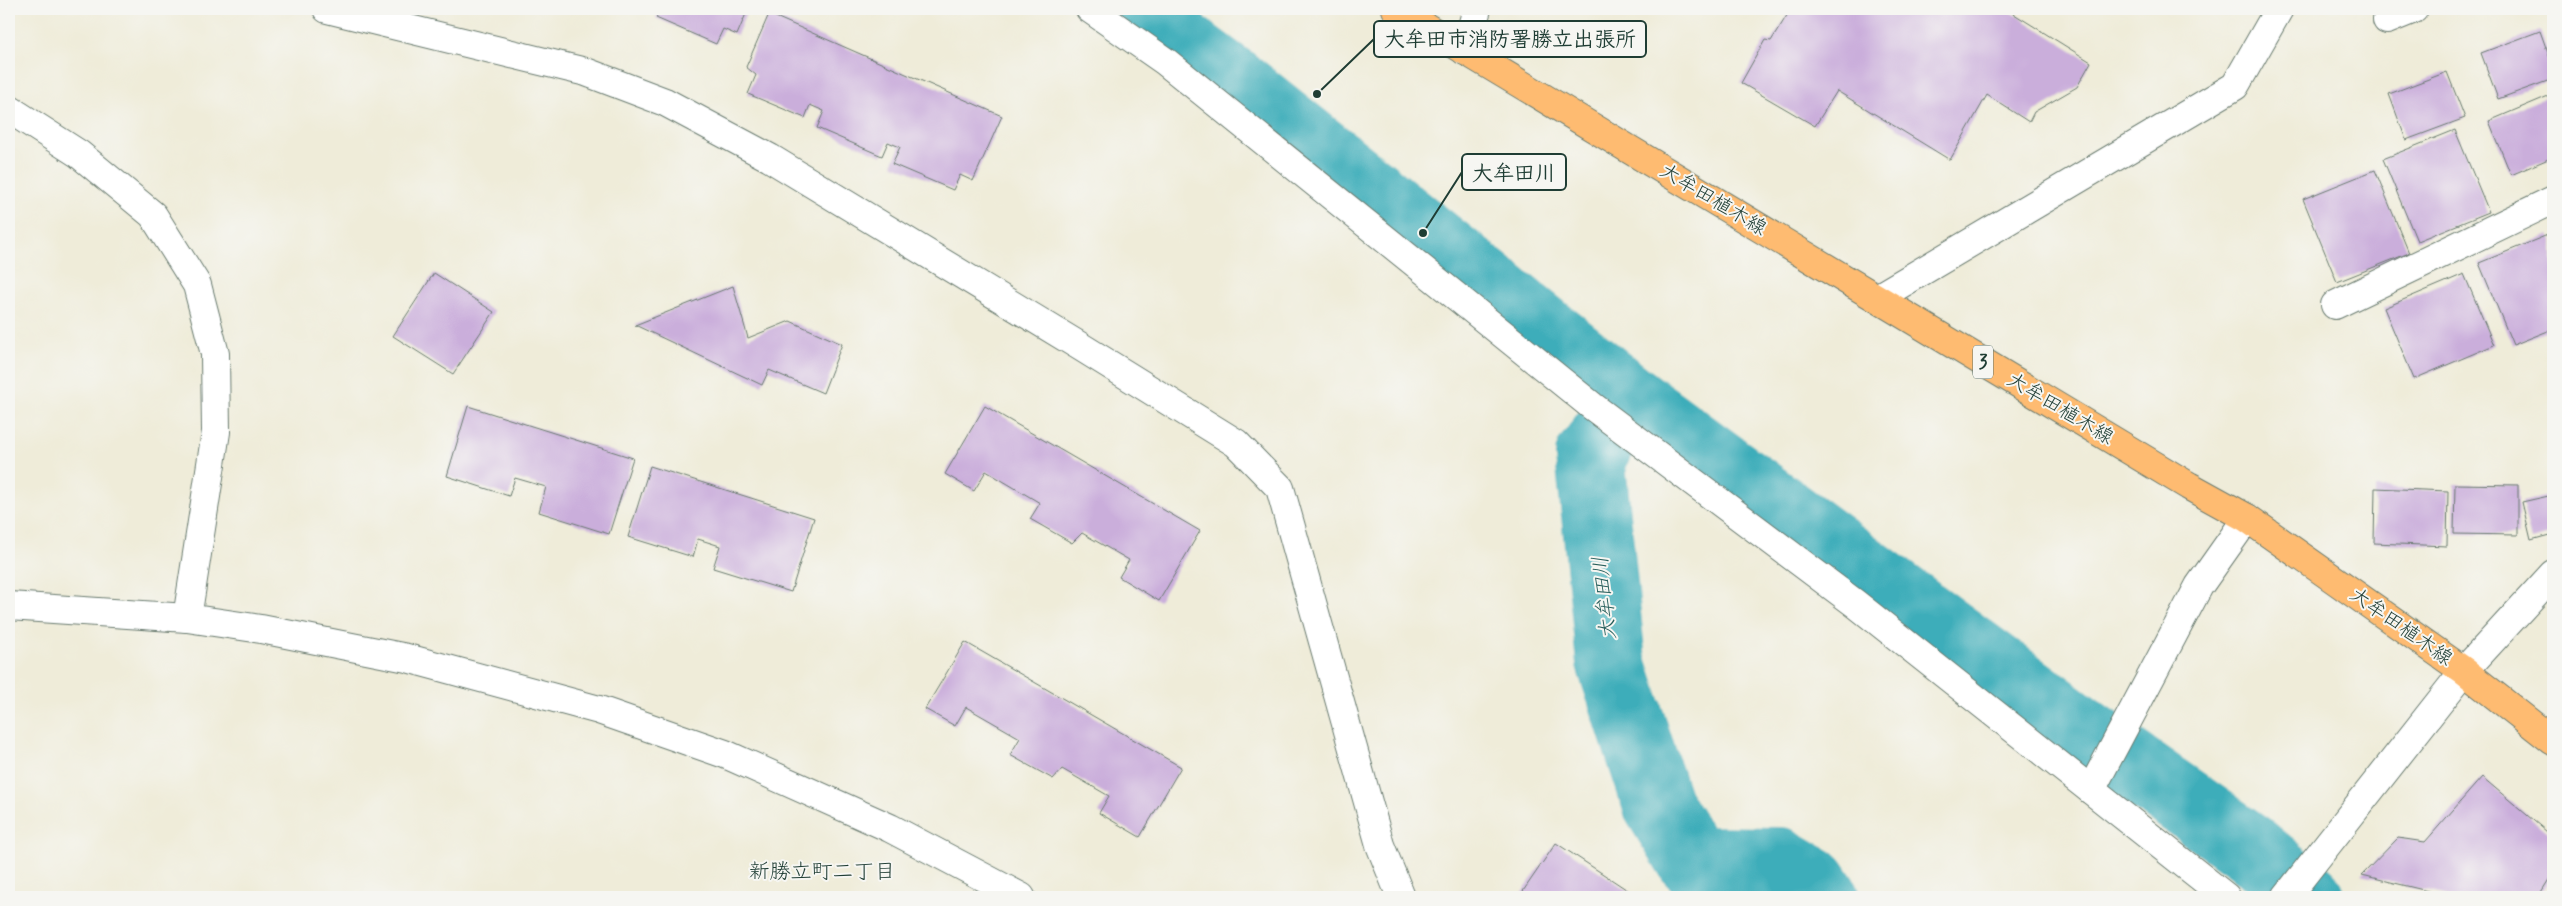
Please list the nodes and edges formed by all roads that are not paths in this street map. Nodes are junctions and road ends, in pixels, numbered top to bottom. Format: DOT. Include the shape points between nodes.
graph roads {
  1 [pos="327,9"];
  2 [pos="1090,9"];
  3 [pos="1396,9"];
  4 [pos="1477,9"];
  5 [pos="2278,9"];
  6 [pos="2414,9"];
  7 [pos="2387,20"];
  8 [pos="1465,51"];
  9 [pos="9,109"];
  10 [pos="2553,200"];
  11 [pos="1877,298"];
  12 [pos="2334,305"];
  13 [pos="2247,518"];
  14 [pos="2553,574"];
  15 [pos="9,606"];
  16 [pos="187,618"];
  17 [pos="2464,671"];
  18 [pos="2553,740"];
  19 [pos="2096,781"];
  20 [pos="1021,897"];
  21 [pos="1401,897"];
  22 [pos="2226,897"];
  23 [pos="2286,897"];
  1 -- 21 [label="street" via="586,72 665,102 786,168 1236,444 1280,488 1380,845"];
  2 -- 19 [label="street" via="1166,62 1592,406"];
  3 -- 8 [label="main road, 大牟田植木線 / 3"];
  4 -- 8 [label="street"];
  5 -- 11 [label="street" via="2235,86"];
  6 -- 7 [label="street"];
  8 -- 11 [label="main road, 大牟田植木線 / 3"];
  9 -- 16 [label="street" via="79,154 152,215 196,285 215,354 216,432"];
  10 -- 12 [label="street"];
  11 -- 13 [label="main road, 大牟田植木線 / 3"];
  13 -- 17 [label="main road, 大牟田植木線 / 3"];
  13 -- 19 [label="street" via="2199,586"];
  14 -- 17 [label="street"];
  15 -- 16 [label="street"];
  16 -- 20 [label="street" via="262,629 406,658 599,710 725,754 890,828"];
  17 -- 18 [label="main road, 大牟田植木線 / 3"];
  17 -- 23 [label="street"];
  19 -- 22 [label="street"];
}
